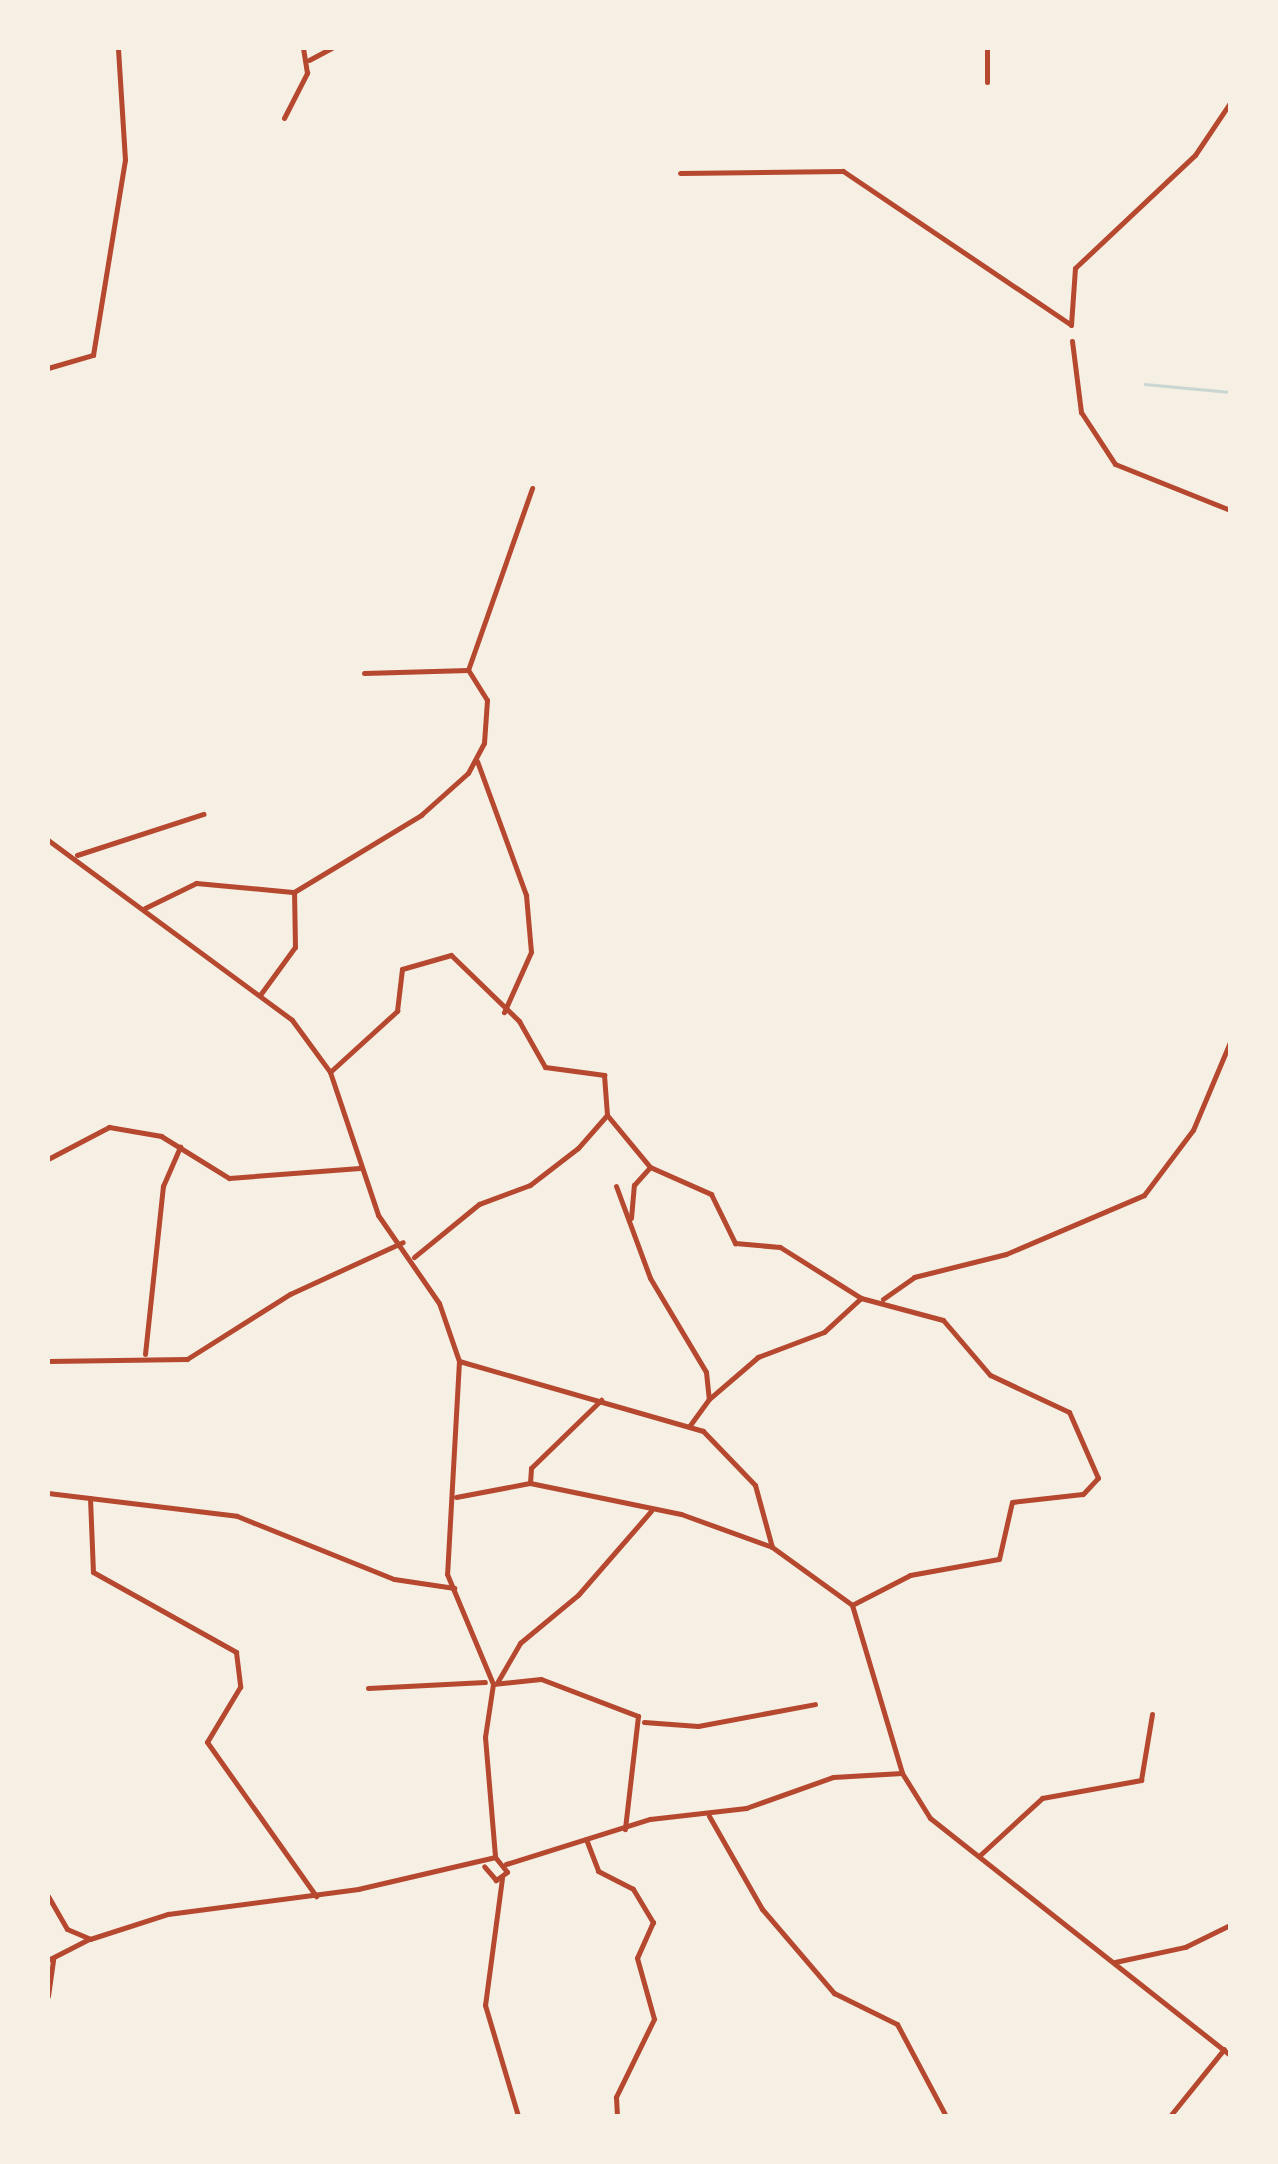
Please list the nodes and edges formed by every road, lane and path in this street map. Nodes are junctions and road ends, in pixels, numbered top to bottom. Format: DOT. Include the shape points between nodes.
graph roads {
  1 [pos="118,48"];
  2 [pos="303,48"];
  3 [pos="332,48"];
  4 [pos="987,48"];
  5 [pos="309,60"];
  6 [pos="987,82"];
  7 [pos="1230,103"];
  8 [pos="284,118"];
  9 [pos="680,173"];
  10 [pos="1072,340"];
  11 [pos="48,368"];
  12 [pos="532,488"];
  13 [pos="1230,510"];
  14 [pos="468,670"];
  15 [pos="364,674"];
  16 [pos="476,759"];
  17 [pos="203,814"];
  18 [pos="48,840"];
  19 [pos="83,861"];
  20 [pos="294,892"];
  21 [pos="145,908"];
  22 [pos="260,995"];
  23 [pos="504,1012"];
  24 [pos="1230,1042"];
  25 [pos="330,1072"];
  26 [pos="607,1115"];
  27 [pos="180,1147"];
  28 [pos="48,1160"];
  29 [pos="650,1167"];
  30 [pos="360,1168"];
  31 [pos="616,1186"];
  32 [pos="631,1220"];
  33 [pos="404,1242"];
  34 [pos="414,1257"];
  35 [pos="860,1298"];
  36 [pos="880,1301"];
  37 [pos="145,1356"];
  38 [pos="48,1360"];
  39 [pos="459,1361"];
  40 [pos="602,1400"];
  41 [pos="710,1400"];
  42 [pos="689,1427"];
  43 [pos="530,1482"];
  44 [pos="48,1493"];
  45 [pos="456,1497"];
  46 [pos="90,1498"];
  47 [pos="652,1510"];
  48 [pos="772,1547"];
  49 [pos="454,1588"];
  50 [pos="852,1605"];
  51 [pos="493,1682"];
  52 [pos="368,1688"];
  53 [pos="815,1704"];
  54 [pos="1152,1714"];
  55 [pos="638,1716"];
  56 [pos="902,1773"];
  57 [pos="709,1816"];
  58 [pos="625,1828"];
  59 [pos="586,1839"];
  60 [pos="979,1856"];
  61 [pos="495,1857"];
  62 [pos="506,1864"];
  63 [pos="484,1866"];
  64 [pos="502,1878"];
  65 [pos="48,1896"];
  66 [pos="316,1896"];
  67 [pos="1230,1926"];
  68 [pos="90,1938"];
  69 [pos="50,1959"];
  70 [pos="1112,1962"];
  71 [pos="48,1996"];
  72 [pos="1227,2052"];
  73 [pos="518,2116"];
  74 [pos="617,2116"];
  75 [pos="946,2116"];
  76 [pos="1170,2116"];
  1 -- 11 [label="street" via="124,160 93,355"];
  2 -- 5 [label="street"];
  3 -- 5 [label="street"];
  4 -- 6 [label="street"];
  5 -- 8 [label="street"];
  7 -- 9 [label="street" via="1195,155 1075,268 1070,325 843,171"];
  10 -- 13 [label="street" via="1081,412 1115,464"];
  12 -- 14 [label="street"];
  14 -- 15 [label="street"];
  14 -- 16 [label="street" via="487,700"];
  16 -- 20 [label="street" via="421,814 336,875"];
  16 -- 23 [label="street" via="526,894 531,952"];
  17 -- 19 [label="street" via="80,849"];
  18 -- 19 [label="street"];
  19 -- 21 [label="street"];
  20 -- 21 [label="street" via="196,883"];
  20 -- 22 [label="street" via="295,947"];
  21 -- 22 [label="street"];
  22 -- 25 [label="street"];
  23 -- 25 [label="street" via="460,958 414,962 402,969 397,1011"];
  23 -- 26 [label="street" via="545,1067 604,1075"];
  24 -- 36 [label="street" via="1192,1130 1144,1195 1006,1254 914,1276"];
  25 -- 30 [label="street"];
  26 -- 29 [label="street"];
  26 -- 34 [label="street" via="550,1174 478,1204"];
  27 -- 28 [label="street" via="109,1128"];
  27 -- 30 [label="street" via="229,1178"];
  27 -- 37 [label="street" via="163,1186"];
  29 -- 32 [label="street" via="634,1186"];
  29 -- 35 [label="street" via="711,1194 736,1244 780,1247"];
  30 -- 33 [label="street" via="378,1215"];
  31 -- 32 [label="street"];
  32 -- 41 [label="street" via="650,1278 706,1372"];
  33 -- 34 [label="street"];
  33 -- 37 [label="street" via="290,1294 200,1354"];
  34 -- 39 [label="street"];
  35 -- 36 [label="street"];
  35 -- 41 [label="street" via="824,1332 758,1357"];
  36 -- 50 [label="street" via="942,1320 990,1375 1069,1412 1098,1478 1083,1494 1012,1502 999,1559 910,1575"];
  37 -- 38 [label="street"];
  39 -- 40 [label="street"];
  39 -- 45 [label="street"];
  40 -- 42 [label="street"];
  40 -- 43 [label="street" via="531,1468"];
  41 -- 42 [label="street"];
  42 -- 48 [label="street" via="719,1443 755,1485"];
  43 -- 45 [label="street"];
  43 -- 47 [label="street"];
  44 -- 46 [label="street"];
  45 -- 49 [label="street" via="444,1551"];
  46 -- 49 [label="street" via="237,1516 394,1579"];
  46 -- 66 [label="street" via="93,1572 236,1652 240,1687 207,1742"];
  47 -- 48 [label="street"];
  47 -- 51 [label="street" via="578,1595 520,1643"];
  48 -- 50 [label="street"];
  49 -- 51 [label="street"];
  50 -- 56 [label="street"];
  51 -- 52 [label="street"];
  51 -- 55 [label="street" via="554,1682"];
  51 -- 61 [label="street" via="485,1737"];
  53 -- 55 [label="street" via="698,1726 647,1726"];
  54 -- 60 [label="street" via="1140,1780 1042,1798"];
  55 -- 58 [label="street"];
  56 -- 57 [label="street" via="832,1776"];
  56 -- 60 [label="street" via="930,1818"];
  57 -- 58 [label="street"];
  57 -- 75 [label="street" via="762,1909 834,1993 897,2024"];
  58 -- 59 [label="street"];
  59 -- 62 [label="street"];
  59 -- 74 [label="street" via="598,1872 633,1889 654,1922 636,1958 654,2019 616,2097"];
  60 -- 70 [label="street"];
  61 -- 62 [label="street"];
  61 -- 63 [label="street"];
  62 -- 64 [label="street"];
  63 -- 64 [label="street" via="489,1878"];
  63 -- 66 [label="street"];
  64 -- 73 [label="street" via="486,2005"];
  65 -- 68 [label="street" via="68,1929"];
  66 -- 68 [label="street" via="168,1914"];
  67 -- 70 [label="street" via="1169,1952"];
  68 -- 69 [label="street"];
  69 -- 71 [label="street"];
  70 -- 72 [label="street"];
  72 -- 76 [label="street"];
}
